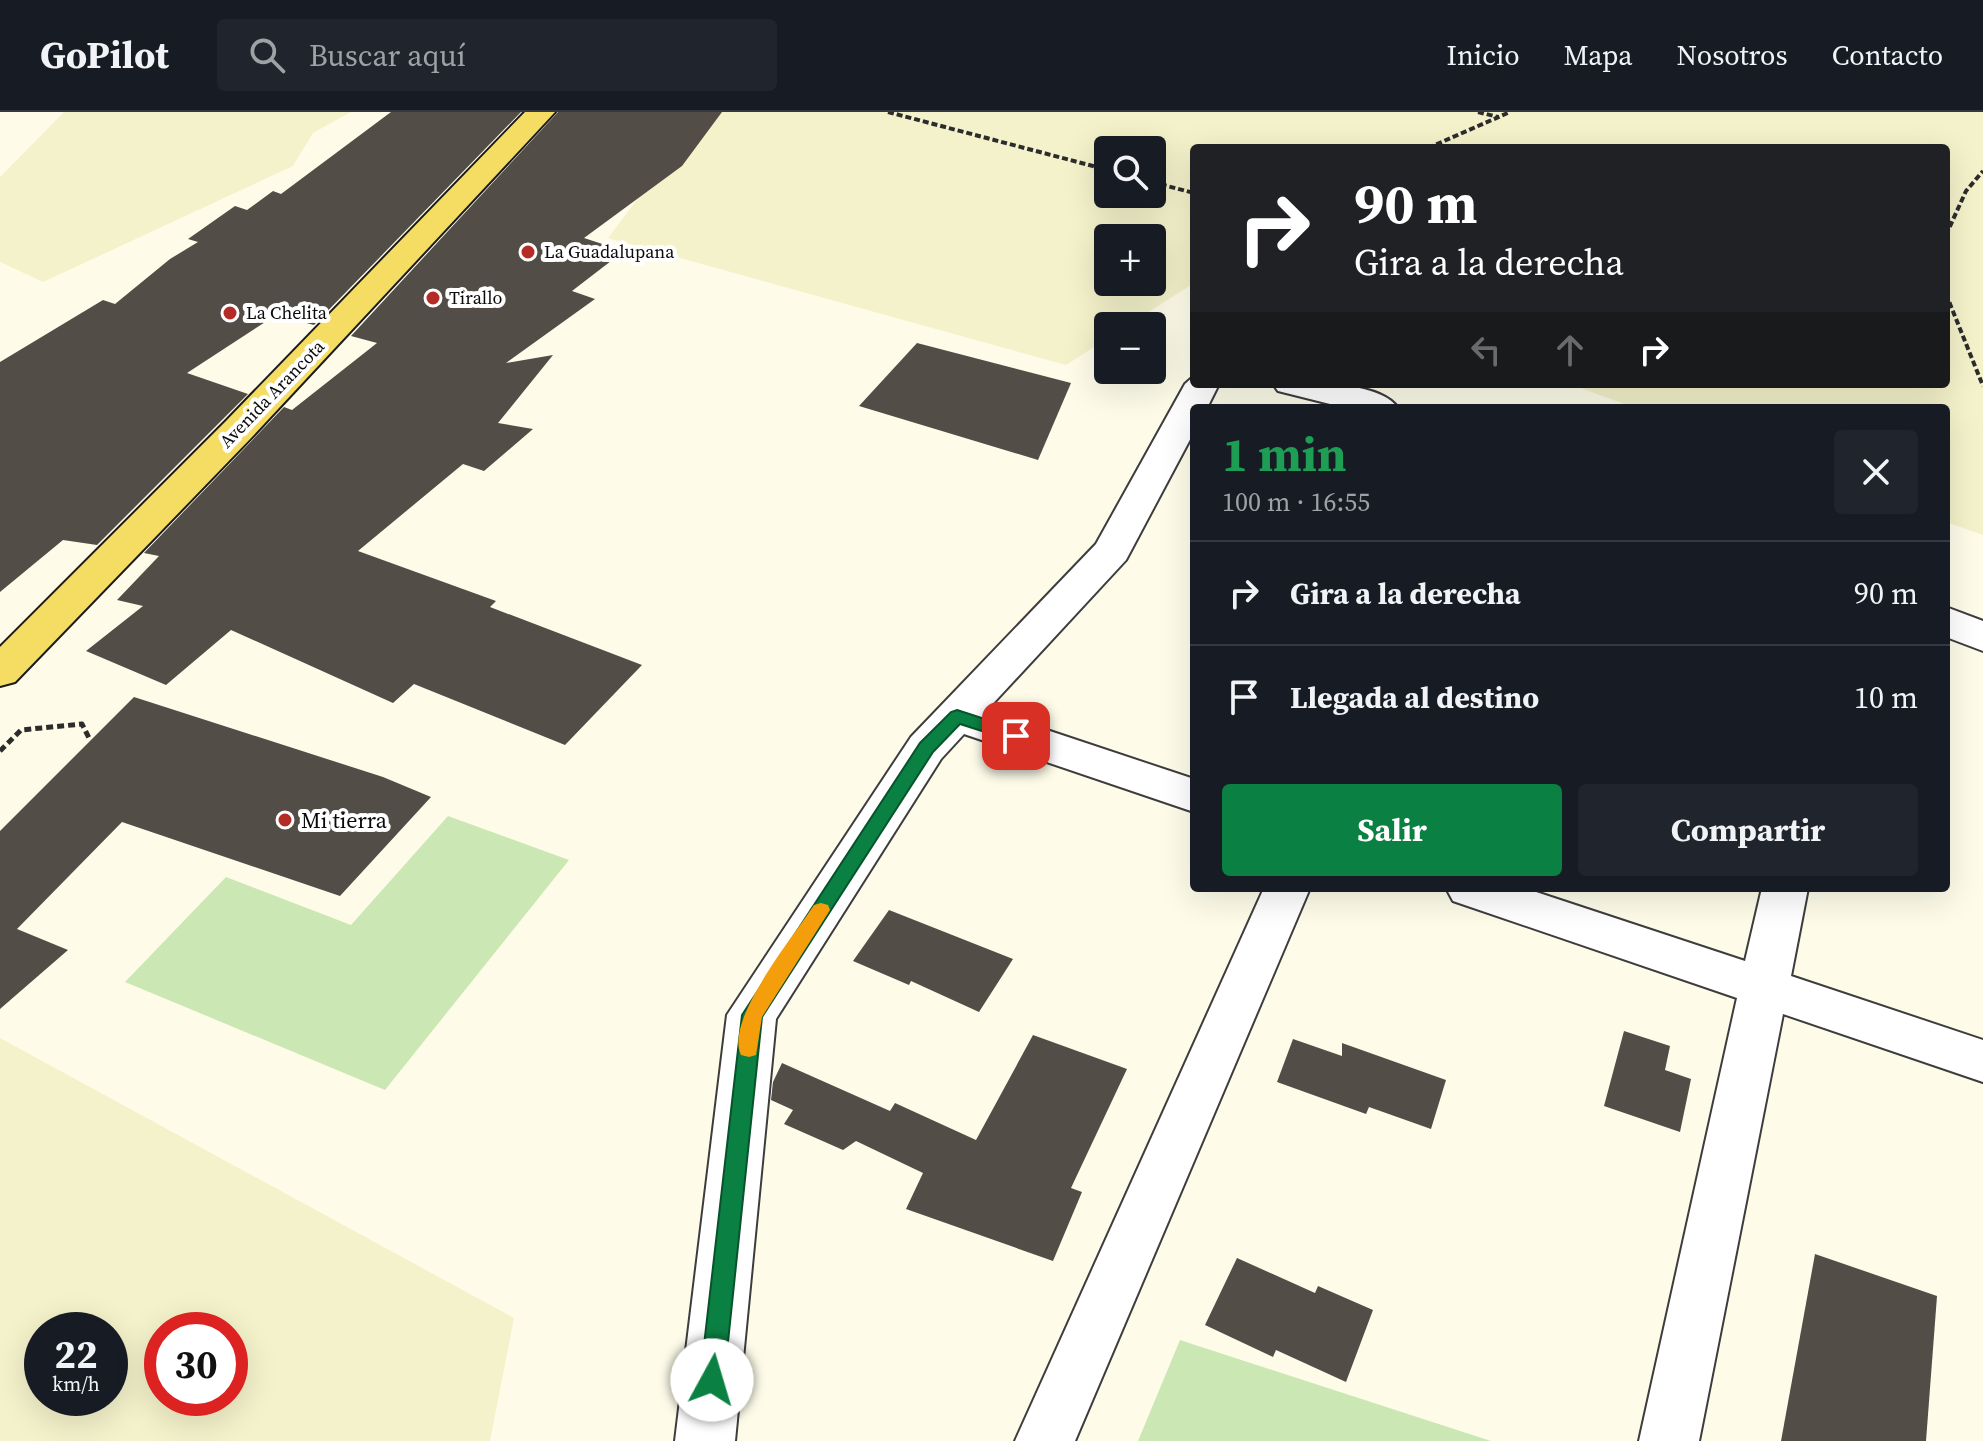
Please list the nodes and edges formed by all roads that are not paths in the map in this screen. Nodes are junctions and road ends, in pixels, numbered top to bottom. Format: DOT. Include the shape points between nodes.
graph roads {
  1 [pos="541,112"];
  2 [pos="1310,388"];
  3 [pos="1369,404"];
  4 [pos="1190,406"];
  5 [pos="1950,623"];
  6 [pos="1983,637"];
  7 [pos="0,672"];
  8 [pos="957,716"];
  9 [pos="1190,795"];
  10 [pos="1285,892"];
  11 [pos="1481,892"];
  12 [pos="1784,892"];
  13 [pos="1762,986"];
  14 [pos="1983,1061"];
  15 [pos="705,1441"];
  16 [pos="1045,1441"];
  17 [pos="1669,1441"];
  1 -- 7 [label="main road, Avenida Arancota"];
  2 -- 3 [label="street"];
  4 -- 8 [label="street" via="1112,551"];
  5 -- 6 [label="street"];
  8 -- 9 [label="street"];
  8 -- 15 [label="street" via="926,748 752,1015"];
  10 -- 16 [label="street"];
  11 -- 13 [label="street"];
  12 -- 13 [label="street"];
  13 -- 14 [label="street"];
  13 -- 17 [label="street"];
}
